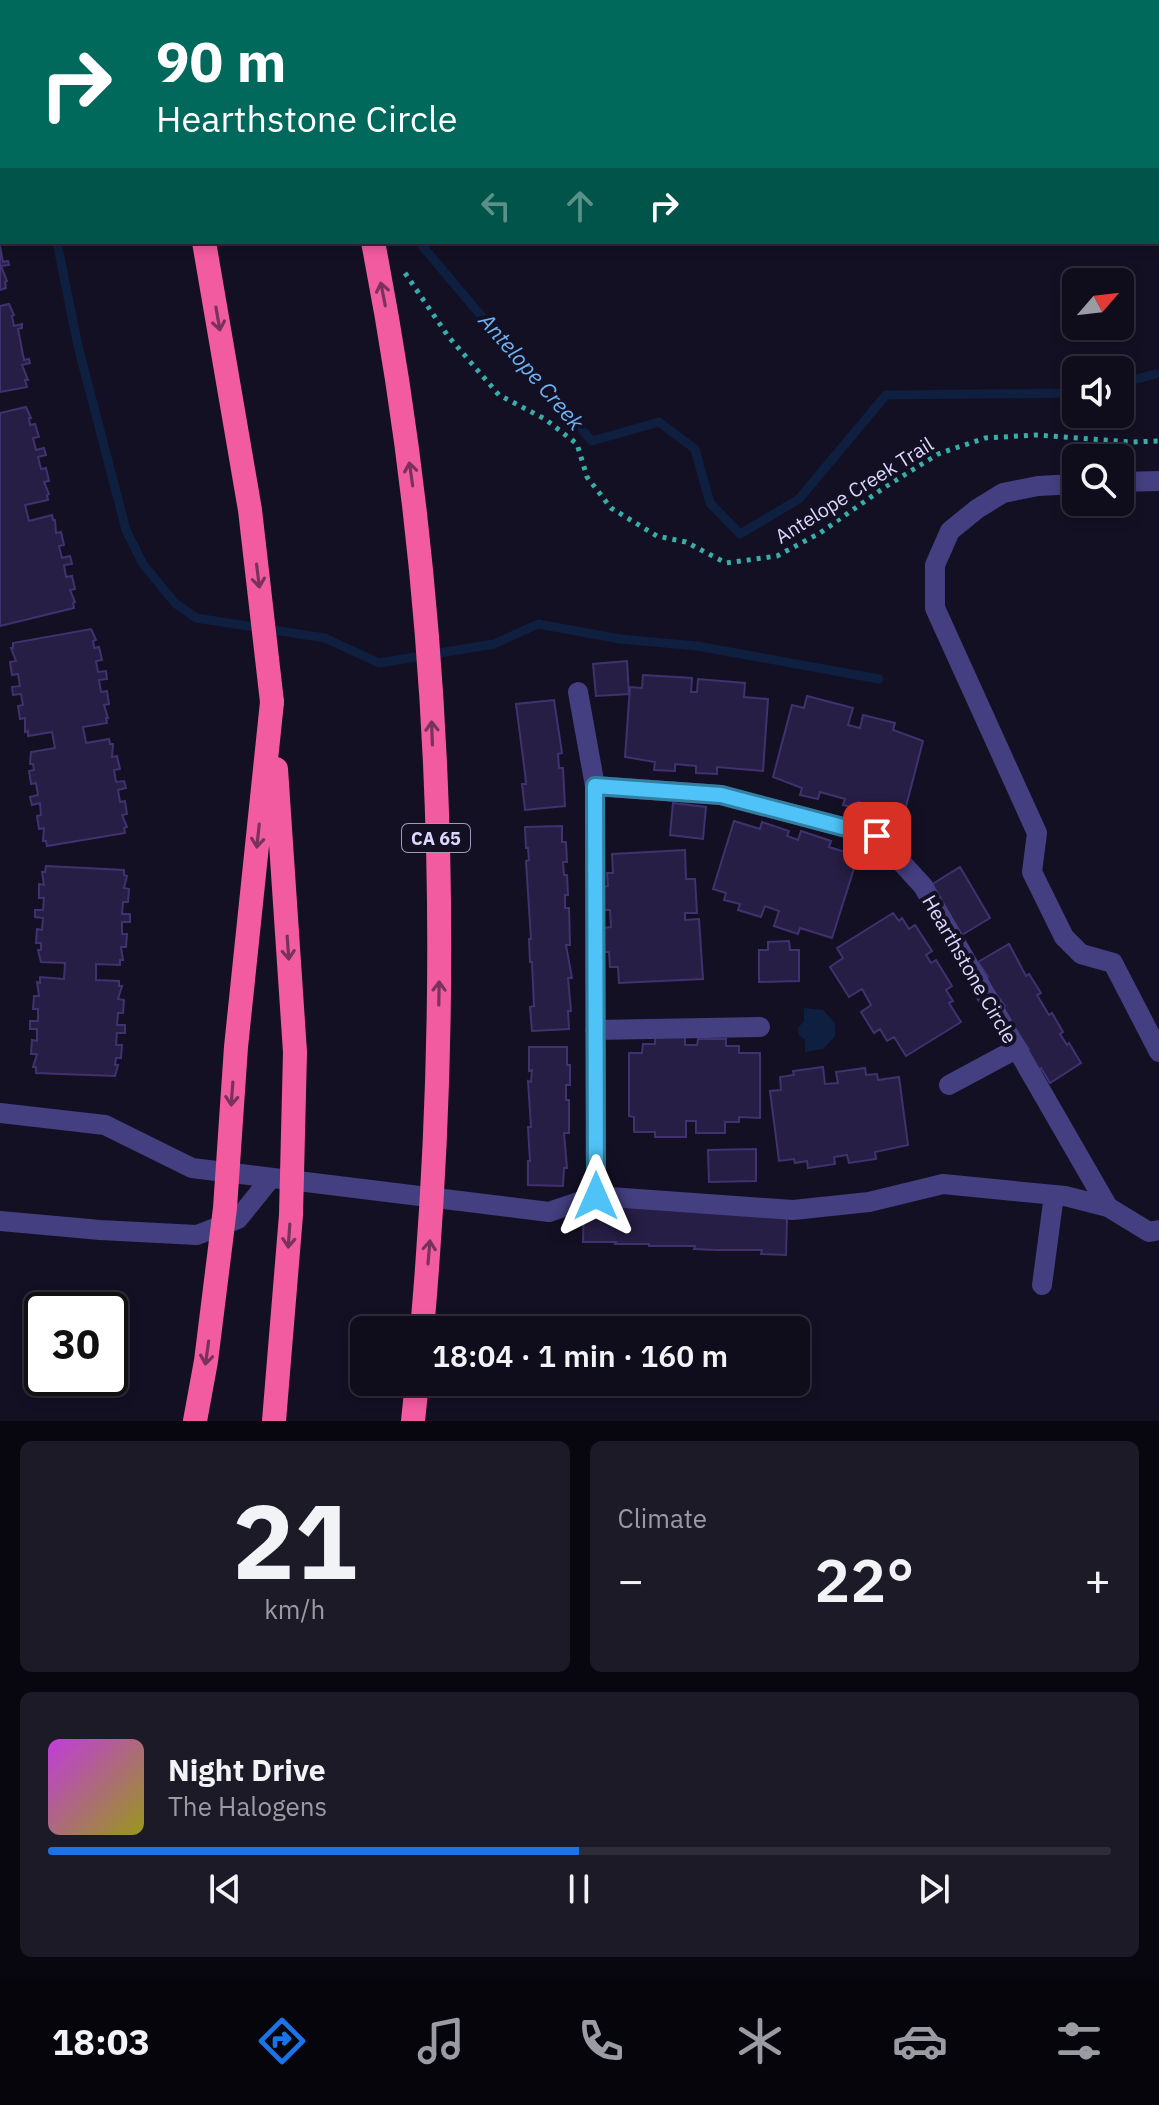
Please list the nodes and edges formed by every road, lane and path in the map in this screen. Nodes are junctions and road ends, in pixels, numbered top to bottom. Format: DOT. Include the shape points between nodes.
graph roads {
  1 [pos="204,244"];
  2 [pos="373,244"];
  3 [pos="396,266"];
  4 [pos="1159,441"];
  5 [pos="1159,481"];
  6 [pos="1134,482"];
  7 [pos="1062,485"];
  8 [pos="578,692"];
  9 [pos="272,702"];
  10 [pos="595,786"];
  11 [pos="760,1027"];
  12 [pos="595,1030"];
  13 [pos="1016,1049"];
  14 [pos="1159,1052"];
  15 [pos="949,1085"];
  16 [pos="0,1113"];
  17 [pos="271,1178"];
  18 [pos="1054,1195"];
  19 [pos="596,1196"];
  20 [pos="1108,1207"];
  21 [pos="0,1221"];
  22 [pos="1159,1230"];
  23 [pos="1042,1285"];
  24 [pos="423,1316"];
  25 [pos="416,1396"];
  26 [pos="195,1421"];
  27 [pos="274,1421"];
  28 [pos="413,1421"];
  1 -- 9 [label="highway, one-way" via="250,510"];
  24 -- 2 [label="highway, CA 65, one-way, bridge" via="438,1059 431,704 413,488"];
  3 -- 4 [label="path, Antelope Creek Trail" via="499,395 545,419 577,444 587,477 611,508 657,536 686,542 726,563 777,556 938,454 985,438"];
  5 -- 6 [label="street"];
  7 -- 14 [label="street" via="1003,493 950,531 935,565 935,608 1037,833 1032,872 1064,937 1081,954 1113,963"];
  8 -- 10 [label="street"];
  9 -- 26 [label="highway, one-way, bridge" via="225,1208"];
  9 -- 27 [label="highway, one-way, bridge" via="295,1052 291,1215"];
  10 -- 12 [label="street"];
  10 -- 13 [label="street, Hearthstone Circle" via="721,795 877,836 923,886"];
  11 -- 12 [label="street"];
  12 -- 19 [label="street"];
  13 -- 15 [label="street"];
  13 -- 20 [label="street, Hearthstone Circle"];
  16 -- 17 [label="street" via="105,1125 192,1168"];
  17 -- 19 [label="street" via="549,1212"];
  17 -- 21 [label="street" via="238,1219 197,1235"];
  18 -- 19 [label="street, Hearthstone Circle" via="943,1184 869,1202 793,1210"];
  18 -- 20 [label="street, Hearthstone Circle"];
  18 -- 23 [label="street"];
  20 -- 22 [label="street, Hearthstone Circle" via="1149,1232"];
  25 -- 28 [label="highway"];
}
